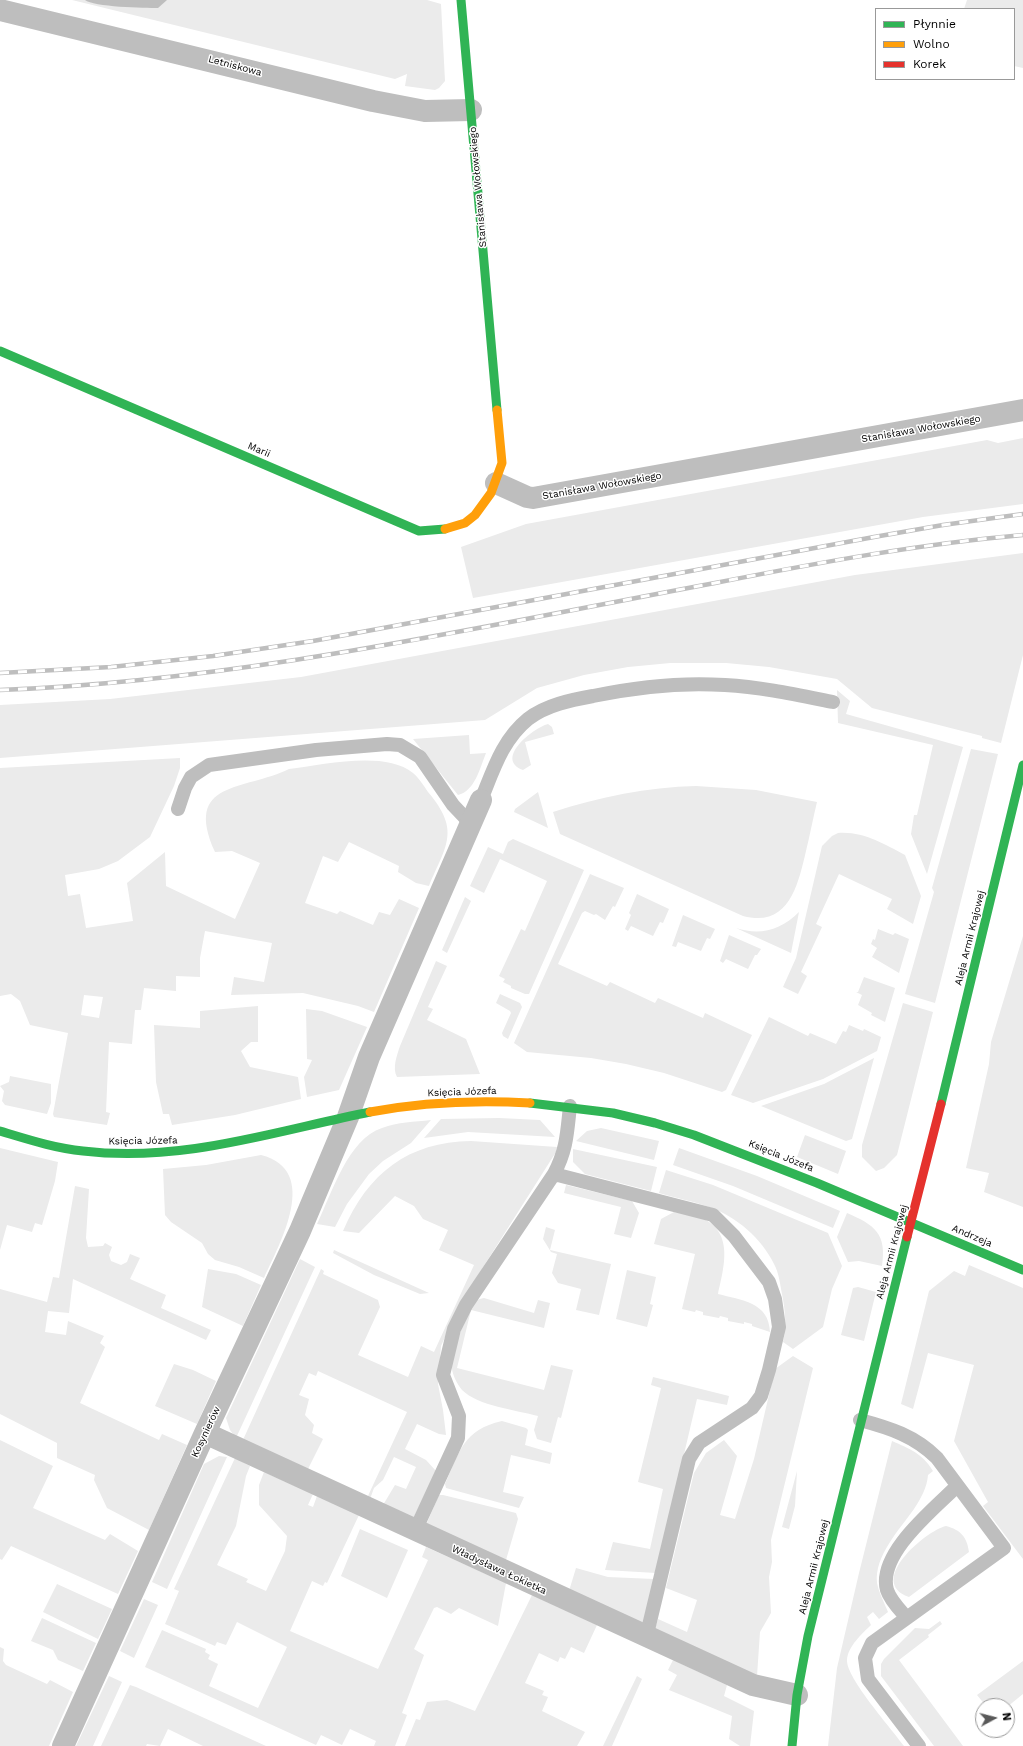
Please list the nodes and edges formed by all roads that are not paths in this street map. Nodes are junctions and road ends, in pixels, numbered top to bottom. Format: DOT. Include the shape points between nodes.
graph roads {
  1 [pos="461,0"];
  2 [pos="0,10"];
  3 [pos="471,110"];
  4 [pos="0,351"];
  5 [pos="1023,410"];
  6 [pos="496,483"];
  7 [pos="833,702"];
  8 [pos="1023,765"];
  9 [pos="481,800"];
  10 [pos="178,809"];
  11 [pos="472,824"];
  12 [pos="570,1106"];
  13 [pos="348,1117"];
  14 [pos="0,1131"];
  15 [pos="554,1174"];
  16 [pos="912,1222"];
  17 [pos="1023,1270"];
  18 [pos="860,1420"];
  19 [pos="205,1433"];
  20 [pos="957,1486"];
  21 [pos="415,1531"];
  22 [pos="907,1618"];
  23 [pos="646,1638"];
  24 [pos="797,1695"];
  25 [pos="63,1746"];
  26 [pos="792,1746"];
  27 [pos="920,1746"];
  1 -- 3 [label="street, Stanisława Wołowskiego"];
  2 -- 3 [label="street, Letniskowa" via="388,104 433,112"];
  3 -- 6 [label="street, Stanisława Wołowskiego" via="501,459"];
  4 -- 6 [label="street, Marii" via="419,531 447,530 467,522 479,513"];
  5 -- 6 [label="street, Stanisława Wołowskiego" via="533,498"];
  7 -- 9 [label="lane" via="773,690 704,684 651,686 574,700 540,712 517,729 503,748"];
  8 -- 16 [label="street, Aleja Armii Krajowej"];
  9 -- 11 [label="street, Kosynierów"];
  10 -- 11 [label="lane" via="191,777 209,764 387,744 400,745 420,757 453,805"];
  11 -- 13 [label="street, Kosynierów" via="369,1057"];
  12 -- 13 [label="street, Księcia Józefa" via="448,1102 398,1106"];
  12 -- 15 [label="lane" via="563,1156"];
  12 -- 16 [label="street, Księcia Józefa" via="639,1119 706,1140"];
  13 -- 14 [label="street, Księcia Józefa" via="215,1147 127,1154 69,1149"];
  13 -- 19 [label="street, Kosynierów" via="300,1231"];
  15 -- 21 [label="lane" via="466,1304 454,1329 443,1375 459,1416 458,1438"];
  15 -- 23 [label="lane" via="712,1215 734,1236 769,1282 775,1299 778,1327 761,1396 752,1408 698,1442 689,1459"];
  16 -- 17 [label="street, Andrzeja"];
  16 -- 18 [label="street, Aleja Armii Krajowej"];
  18 -- 20 [label="lane" via="897,1431 916,1440 936,1458"];
  18 -- 24 [label="street, Aleja Armii Krajowej" via="808,1636"];
  19 -- 21 [label="street, Władysława Łokietka"];
  19 -- 25 [label="street, Kosynierów"];
  20 -- 22 [label="lane" via="894,1553 887,1568 888,1590"];
  20 -- 22 [label="lane" via="1004,1548"];
  21 -- 23 [label="street, Władysława Łokietka"];
  22 -- 27 [label="lane" via="872,1643 865,1658 868,1679"];
  23 -- 24 [label="street, Władysława Łokietka" via="753,1685"];
  24 -- 26 [label="street, Aleja Armii Krajowej"];
}
